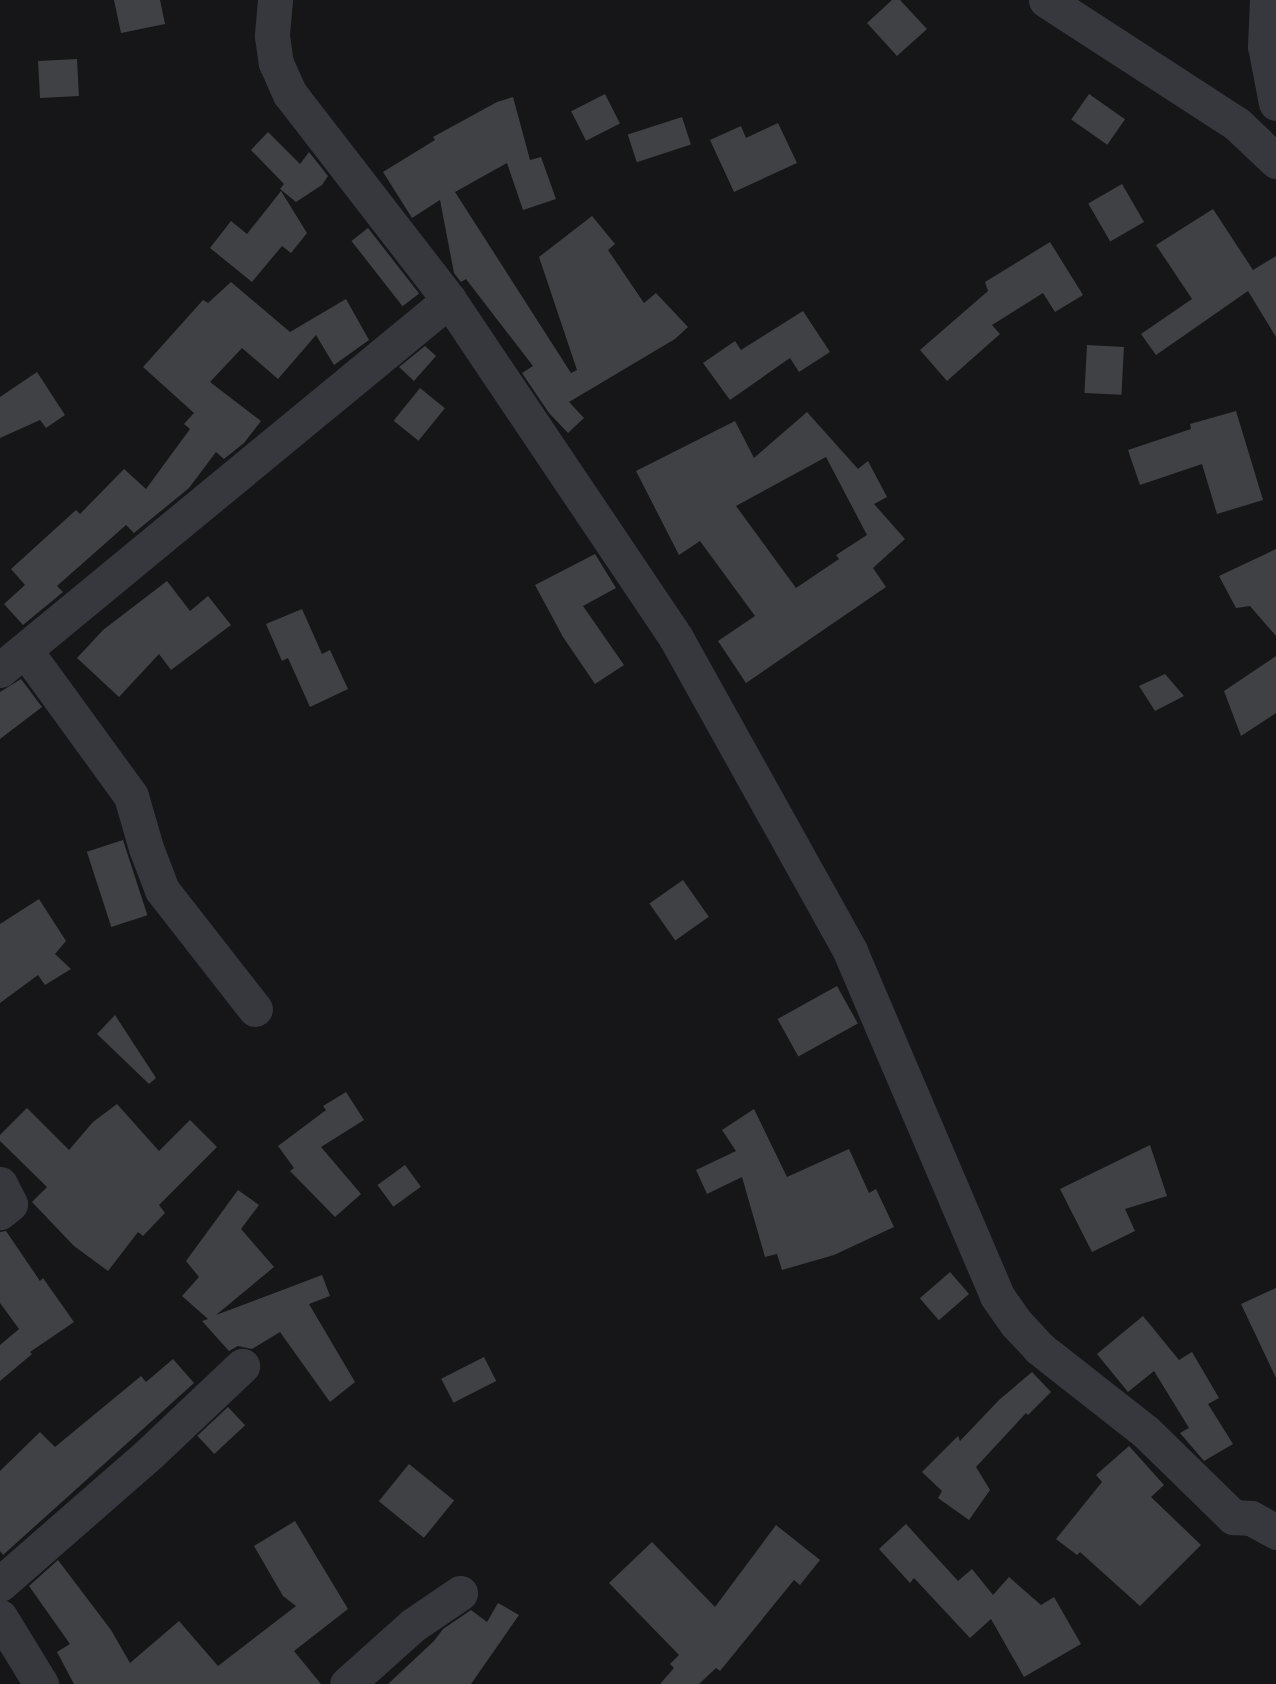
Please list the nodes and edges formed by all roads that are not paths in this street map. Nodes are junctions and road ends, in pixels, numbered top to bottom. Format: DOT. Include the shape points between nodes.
graph roads {
  1 [pos="275,0"];
  2 [pos="1046,0"];
  3 [pos="1268,0"];
  4 [pos="1276,103"];
  5 [pos="1276,161"];
  6 [pos="449,300"];
  7 [pos="13,660"];
  8 [pos="255,1009"];
  9 [pos="0,1184"];
  10 [pos="0,1213"];
  11 [pos="242,1366"];
  12 [pos="1276,1532"];
  13 [pos="0,1584"];
  14 [pos="460,1593"];
  15 [pos="0,1617"];
  16 [pos="41,1684"];
  17 [pos="347,1684"];
  1 -- 6 [label="street" via="272,36 276,63 290,94"];
  2 -- 5 [label="street" via="1237,124"];
  3 -- 4 [label="street" via="1265,46"];
  6 -- 7 [label="street"];
  6 -- 12 [label="street" via="676,638 850,951 997,1296 1039,1348 1146,1432 1233,1517 1251,1518"];
  7 -- 8 [label="street" via="131,796 162,890"];
  9 -- 10 [label="street" via="10,1204"];
  11 -- 13 [label="street"];
  14 -- 17 [label="street" via="413,1625"];
  15 -- 16 [label="street"];
}
